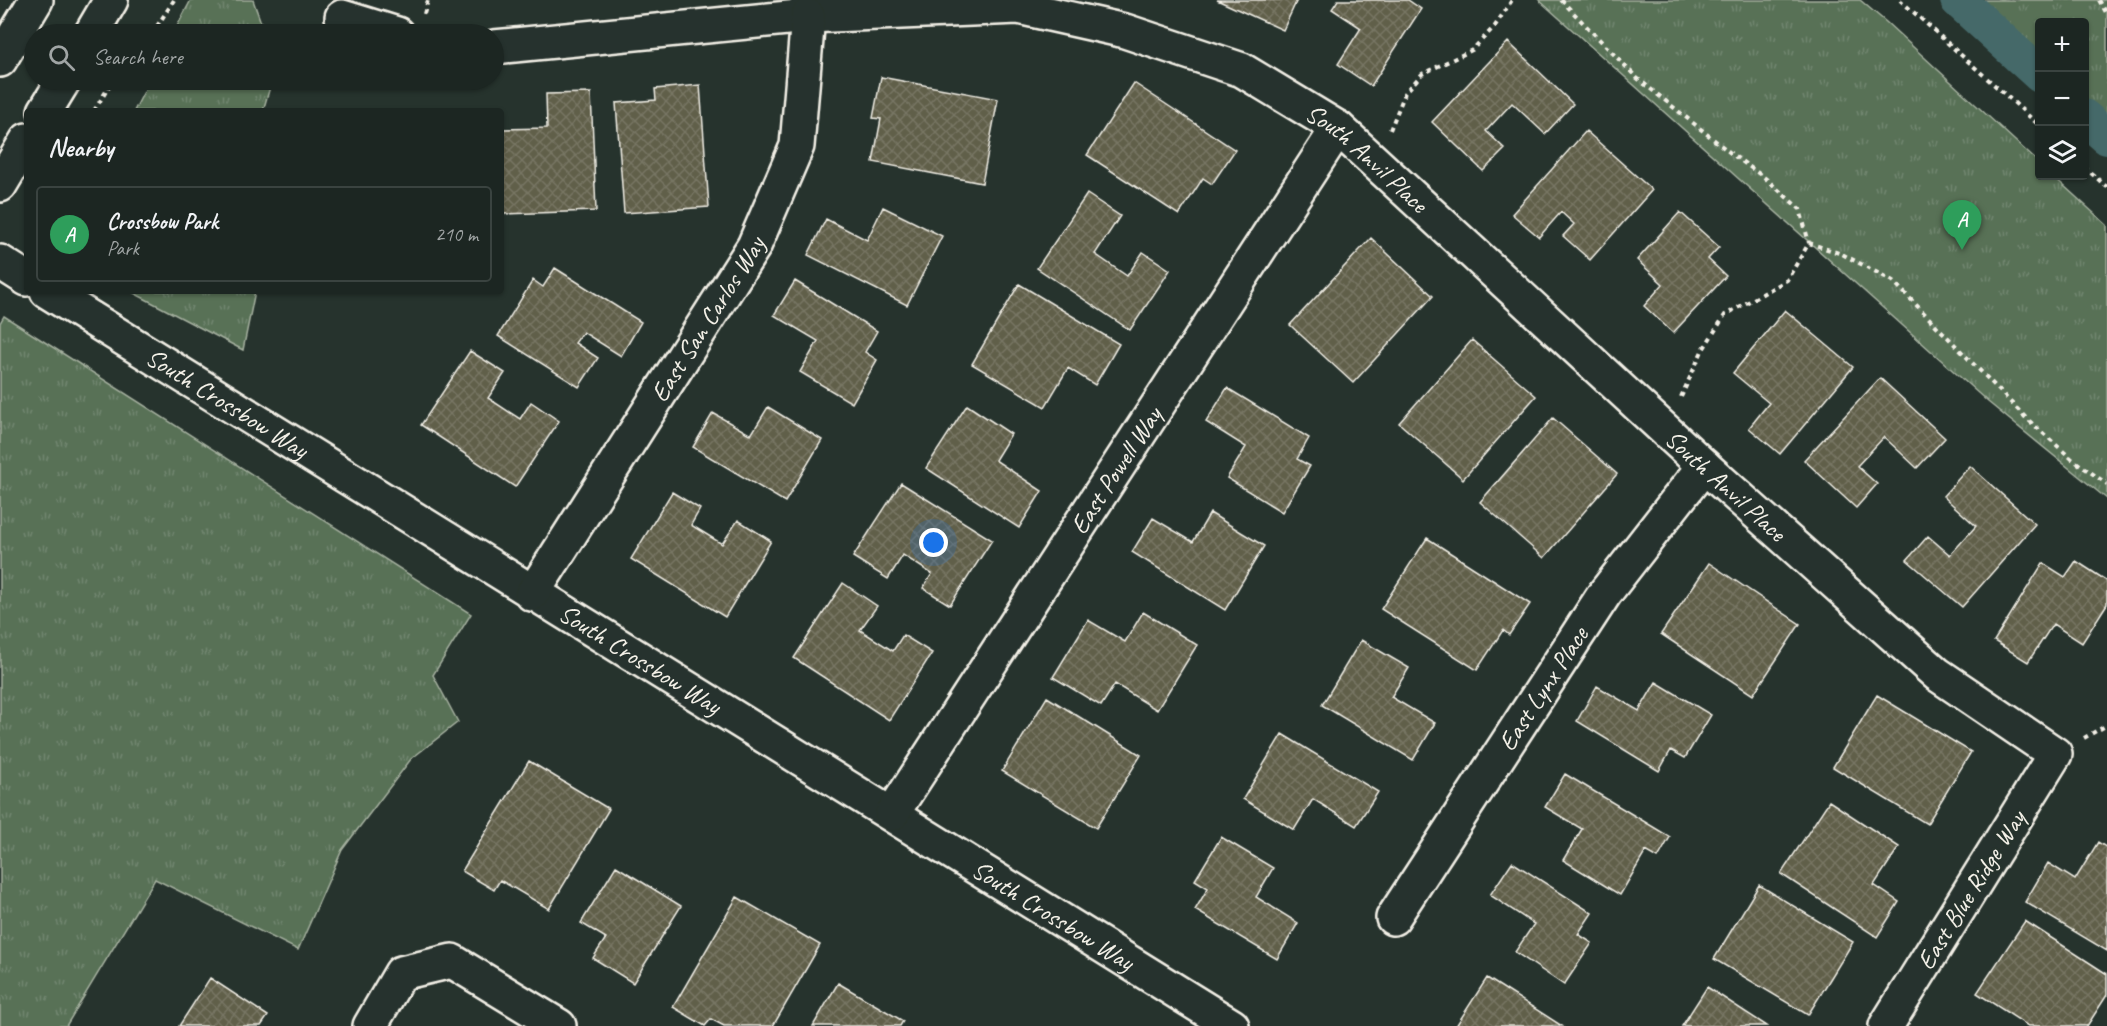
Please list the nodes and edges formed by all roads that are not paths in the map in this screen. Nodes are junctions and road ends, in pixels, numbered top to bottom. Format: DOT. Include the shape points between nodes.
graph roads {
  1 [pos="36,0"];
  2 [pos="111,0"];
  3 [pos="808,16"];
  4 [pos="342,17"];
  5 [pos="96,24"];
  6 [pos="365,24"];
  7 [pos="504,46"];
  8 [pos="0,60"];
  9 [pos="58,90"];
  10 [pos="47,108"];
  11 [pos="1338,128"];
  12 [pos="24,145"];
  13 [pos="0,185"];
  14 [pos="0,262"];
  15 [pos="24,277"];
  16 [pos="52,294"];
  17 [pos="1704,466"];
  18 [pos="532,594"];
  19 [pos="2055,754"];
  20 [pos="892,814"];
  21 [pos="1393,918"];
  22 [pos="369,1026"];
  23 [pos="559,1026"];
  24 [pos="1232,1026"];
  25 [pos="1886,1026"];
  1 -- 8 [label="street"];
  2 -- 5 [label="street"];
  3 -- 7 [label="street, South Anvil Place"];
  3 -- 11 [label="street, South Anvil Place" via="1018,6 1125,31 1242,70"];
  3 -- 18 [label="street, East San Carlos Way" via="796,146 754,246"];
  4 -- 6 [label="street"];
  9 -- 10 [label="street"];
  11 -- 17 [label="street, South Anvil Place"];
  11 -- 20 [label="street, East Powell Way"];
  12 -- 13 [label="street"];
  14 -- 15 [label="street"];
  16 -- 18 [label="street, South Crossbow Way"];
  17 -- 19 [label="street, South Anvil Place" via="1937,675"];
  17 -- 21 [label="street, East Lynx Place" via="1605,593"];
  18 -- 20 [label="street, South Crossbow Way"];
  19 -- 25 [label="street, East Blue Ridge Way"];
  20 -- 24 [label="street, South Crossbow Way"];
  22 -- 23 [label="street" via="401,973 452,961"];
}
